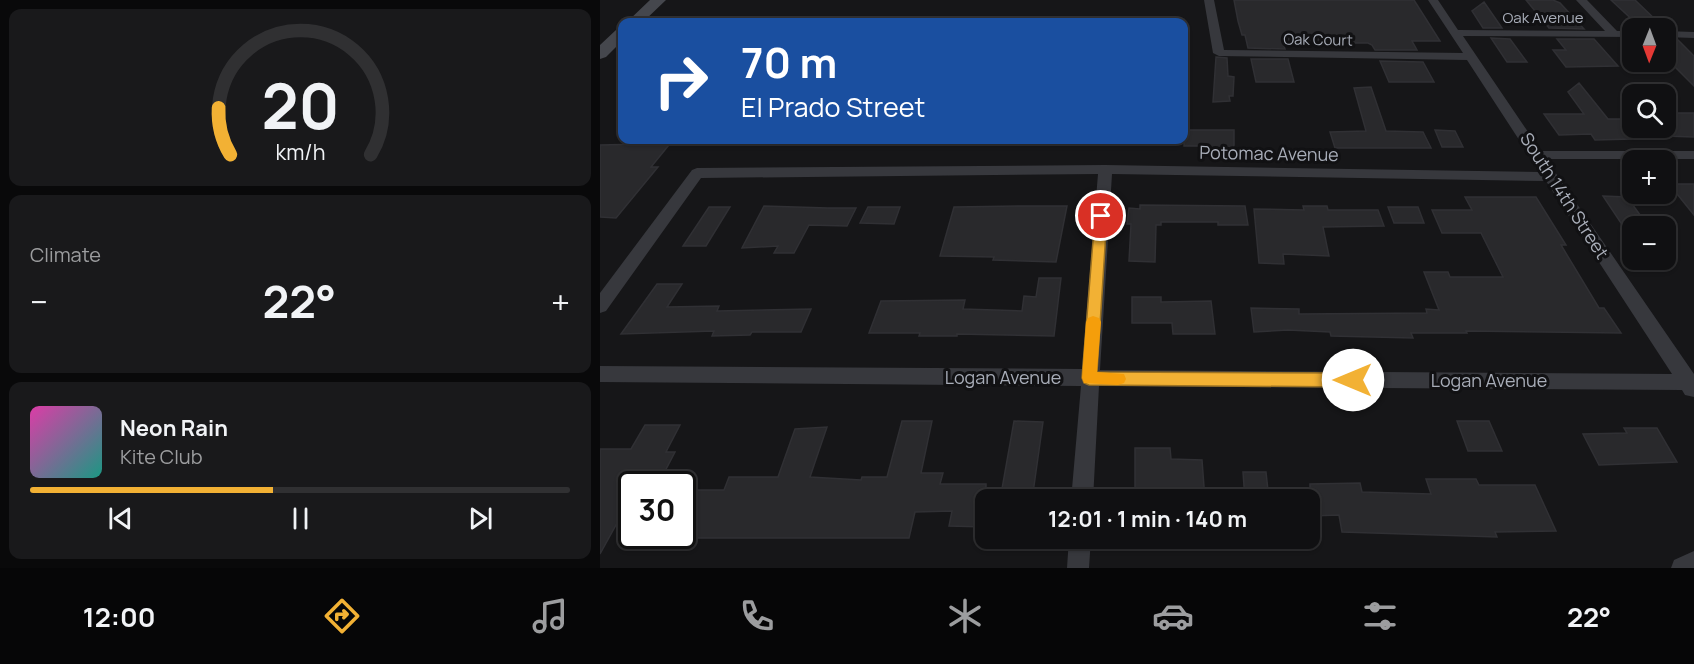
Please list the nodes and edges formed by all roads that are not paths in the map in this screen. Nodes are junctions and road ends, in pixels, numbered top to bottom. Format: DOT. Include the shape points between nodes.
graph roads {
  1 [pos="658,0"];
  2 [pos="1209,0"];
  3 [pos="1433,0"];
  4 [pos="1581,0"];
  5 [pos="638,18"];
  6 [pos="1455,33"];
  7 [pos="1614,34"];
  8 [pos="1622,34"];
  9 [pos="1676,34"];
  10 [pos="1694,35"];
  11 [pos="618,37"];
  12 [pos="600,54"];
  13 [pos="1470,57"];
  14 [pos="1538,154"];
  15 [pos="1694,155"];
  16 [pos="1105,169"];
  17 [pos="1552,177"];
  18 [pos="600,306"];
  19 [pos="600,374"];
  20 [pos="1089,378"];
  21 [pos="1692,386"];
  22 [pos="1083,489"];
  23 [pos="1079,549"];
  24 [pos="1694,562"];
  25 [pos="1078,568"];
  26 [pos="1682,568"];
  1 -- 5 [label="main road"];
  2 -- 13 [label="street, Oak Court" via="1219,53"];
  3 -- 6 [label="street, South 14th Street"];
  4 -- 7 [label="street"];
  6 -- 7 [label="street, Oak Avenue"];
  6 -- 13 [label="street, South 14th Street"];
  7 -- 8 [label="street, Oak Avenue"];
  9 -- 10 [label="street"];
  11 -- 12 [label="main road"];
  13 -- 14 [label="street, South 14th Street"];
  14 -- 15 [label="street"];
  14 -- 17 [label="street, South 14th Street"];
  16 -- 17 [label="street, Potomac Avenue"];
  16 -- 18 [label="street, Potomac Avenue" via="697,173"];
  16 -- 20 [label="street"];
  17 -- 21 [label="street, South 14th Street"];
  19 -- 20 [label="street, Logan Avenue"];
  20 -- 21 [label="street, Logan Avenue"];
  20 -- 22 [label="street"];
  23 -- 25 [label="street"];
  24 -- 26 [label="street"];
}
